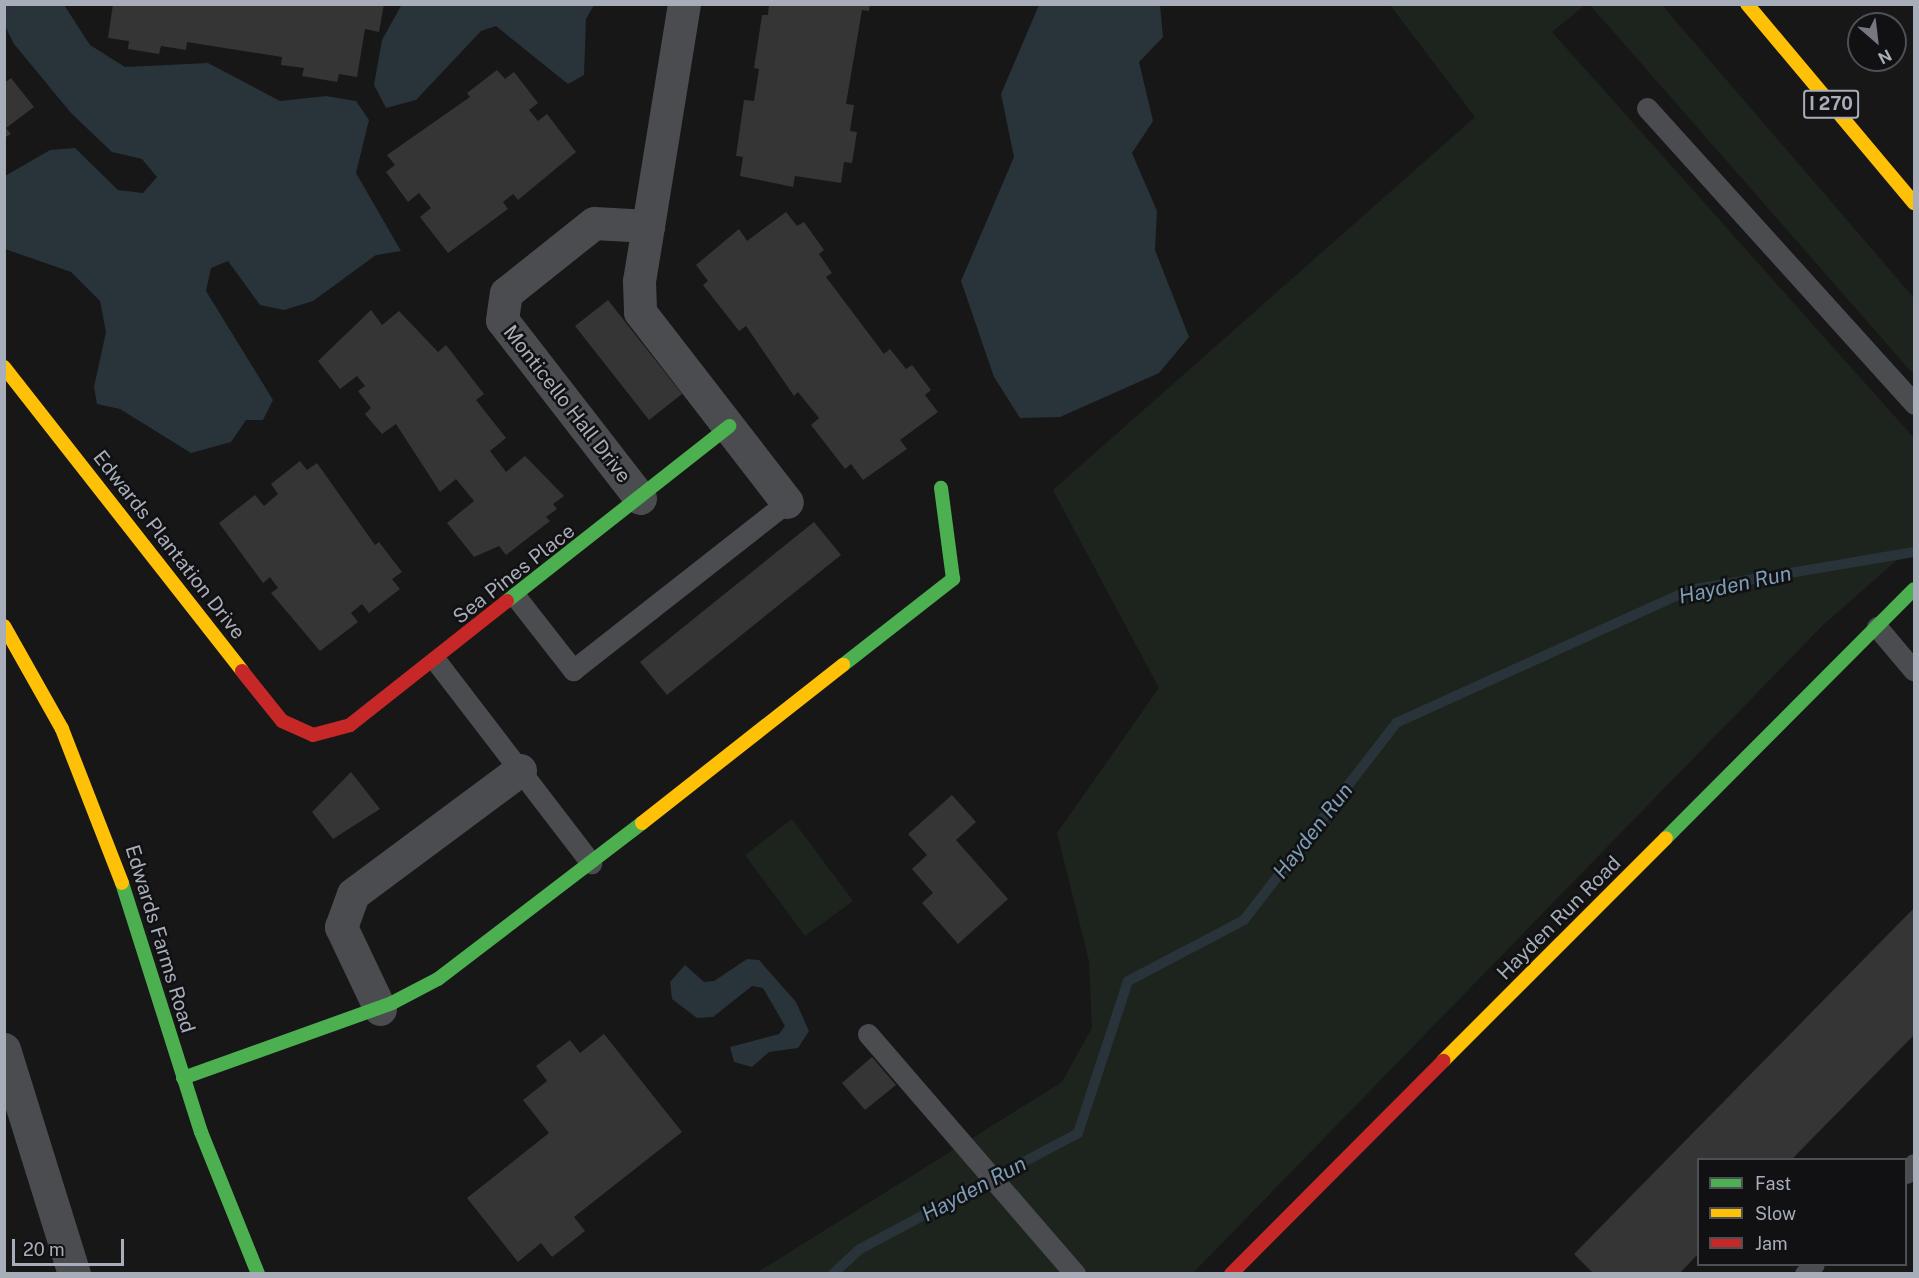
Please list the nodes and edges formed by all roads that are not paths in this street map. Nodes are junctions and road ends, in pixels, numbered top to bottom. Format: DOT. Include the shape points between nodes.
graph roads {
  1 [pos="684,4"];
  2 [pos="1747,4"];
  3 [pos="1647,108"];
  4 [pos="1914,203"];
  5 [pos="648,226"];
  6 [pos="4,367"];
  7 [pos="1914,404"];
  8 [pos="729,426"];
  9 [pos="941,488"];
  10 [pos="640,498"];
  11 [pos="788,502"];
  12 [pos="1914,589"];
  13 [pos="516,597"];
  14 [pos="4,626"];
  15 [pos="1877,627"];
  16 [pos="436,661"];
  17 [pos="1914,671"];
  18 [pos="313,735"];
  19 [pos="520,770"];
  20 [pos="591,863"];
  21 [pos="380,1009"];
  22 [pos="868,1034"];
  23 [pos="4,1049"];
  24 [pos="183,1078"];
  25 [pos="74,1274"];
  26 [pos="258,1274"];
  27 [pos="1075,1274"];
  28 [pos="1231,1274"];
  1 -- 5 [label="street"];
  2 -- 4 [label="main road, I 270"];
  3 -- 7 [label="lane"];
  5 -- 8 [label="street" via="639,281 640,312"];
  5 -- 10 [label="street, Monticello Hall Drive" via="594,223 506,294 502,320"];
  6 -- 18 [label="main road, Edwards Plantation Drive" via="282,720"];
  8 -- 10 [label="main road, Sea Pines Place"];
  8 -- 11 [label="street"];
  9 -- 20 [label="main road" via="953,579"];
  10 -- 13 [label="main road, Sea Pines Place"];
  11 -- 13 [label="lane" via="573,670"];
  12 -- 15 [label="main road, Hayden Run Road"];
  13 -- 16 [label="main road, Sea Pines Place"];
  14 -- 24 [label="main road, Edwards Farms Road" via="62,729 106,832"];
  15 -- 17 [label="lane"];
  15 -- 28 [label="main road, Hayden Run Road"];
  16 -- 18 [label="main road, Sea Pines Place" via="350,725"];
  16 -- 19 [label="lane"];
  19 -- 20 [label="lane"];
  19 -- 21 [label="street" via="354,894 341,927"];
  20 -- 21 [label="main road" via="438,979"];
  21 -- 24 [label="main road"];
  22 -- 27 [label="lane"];
  23 -- 25 [label="street"];
  24 -- 26 [label="main road, Edwards Farms Road"];
}
